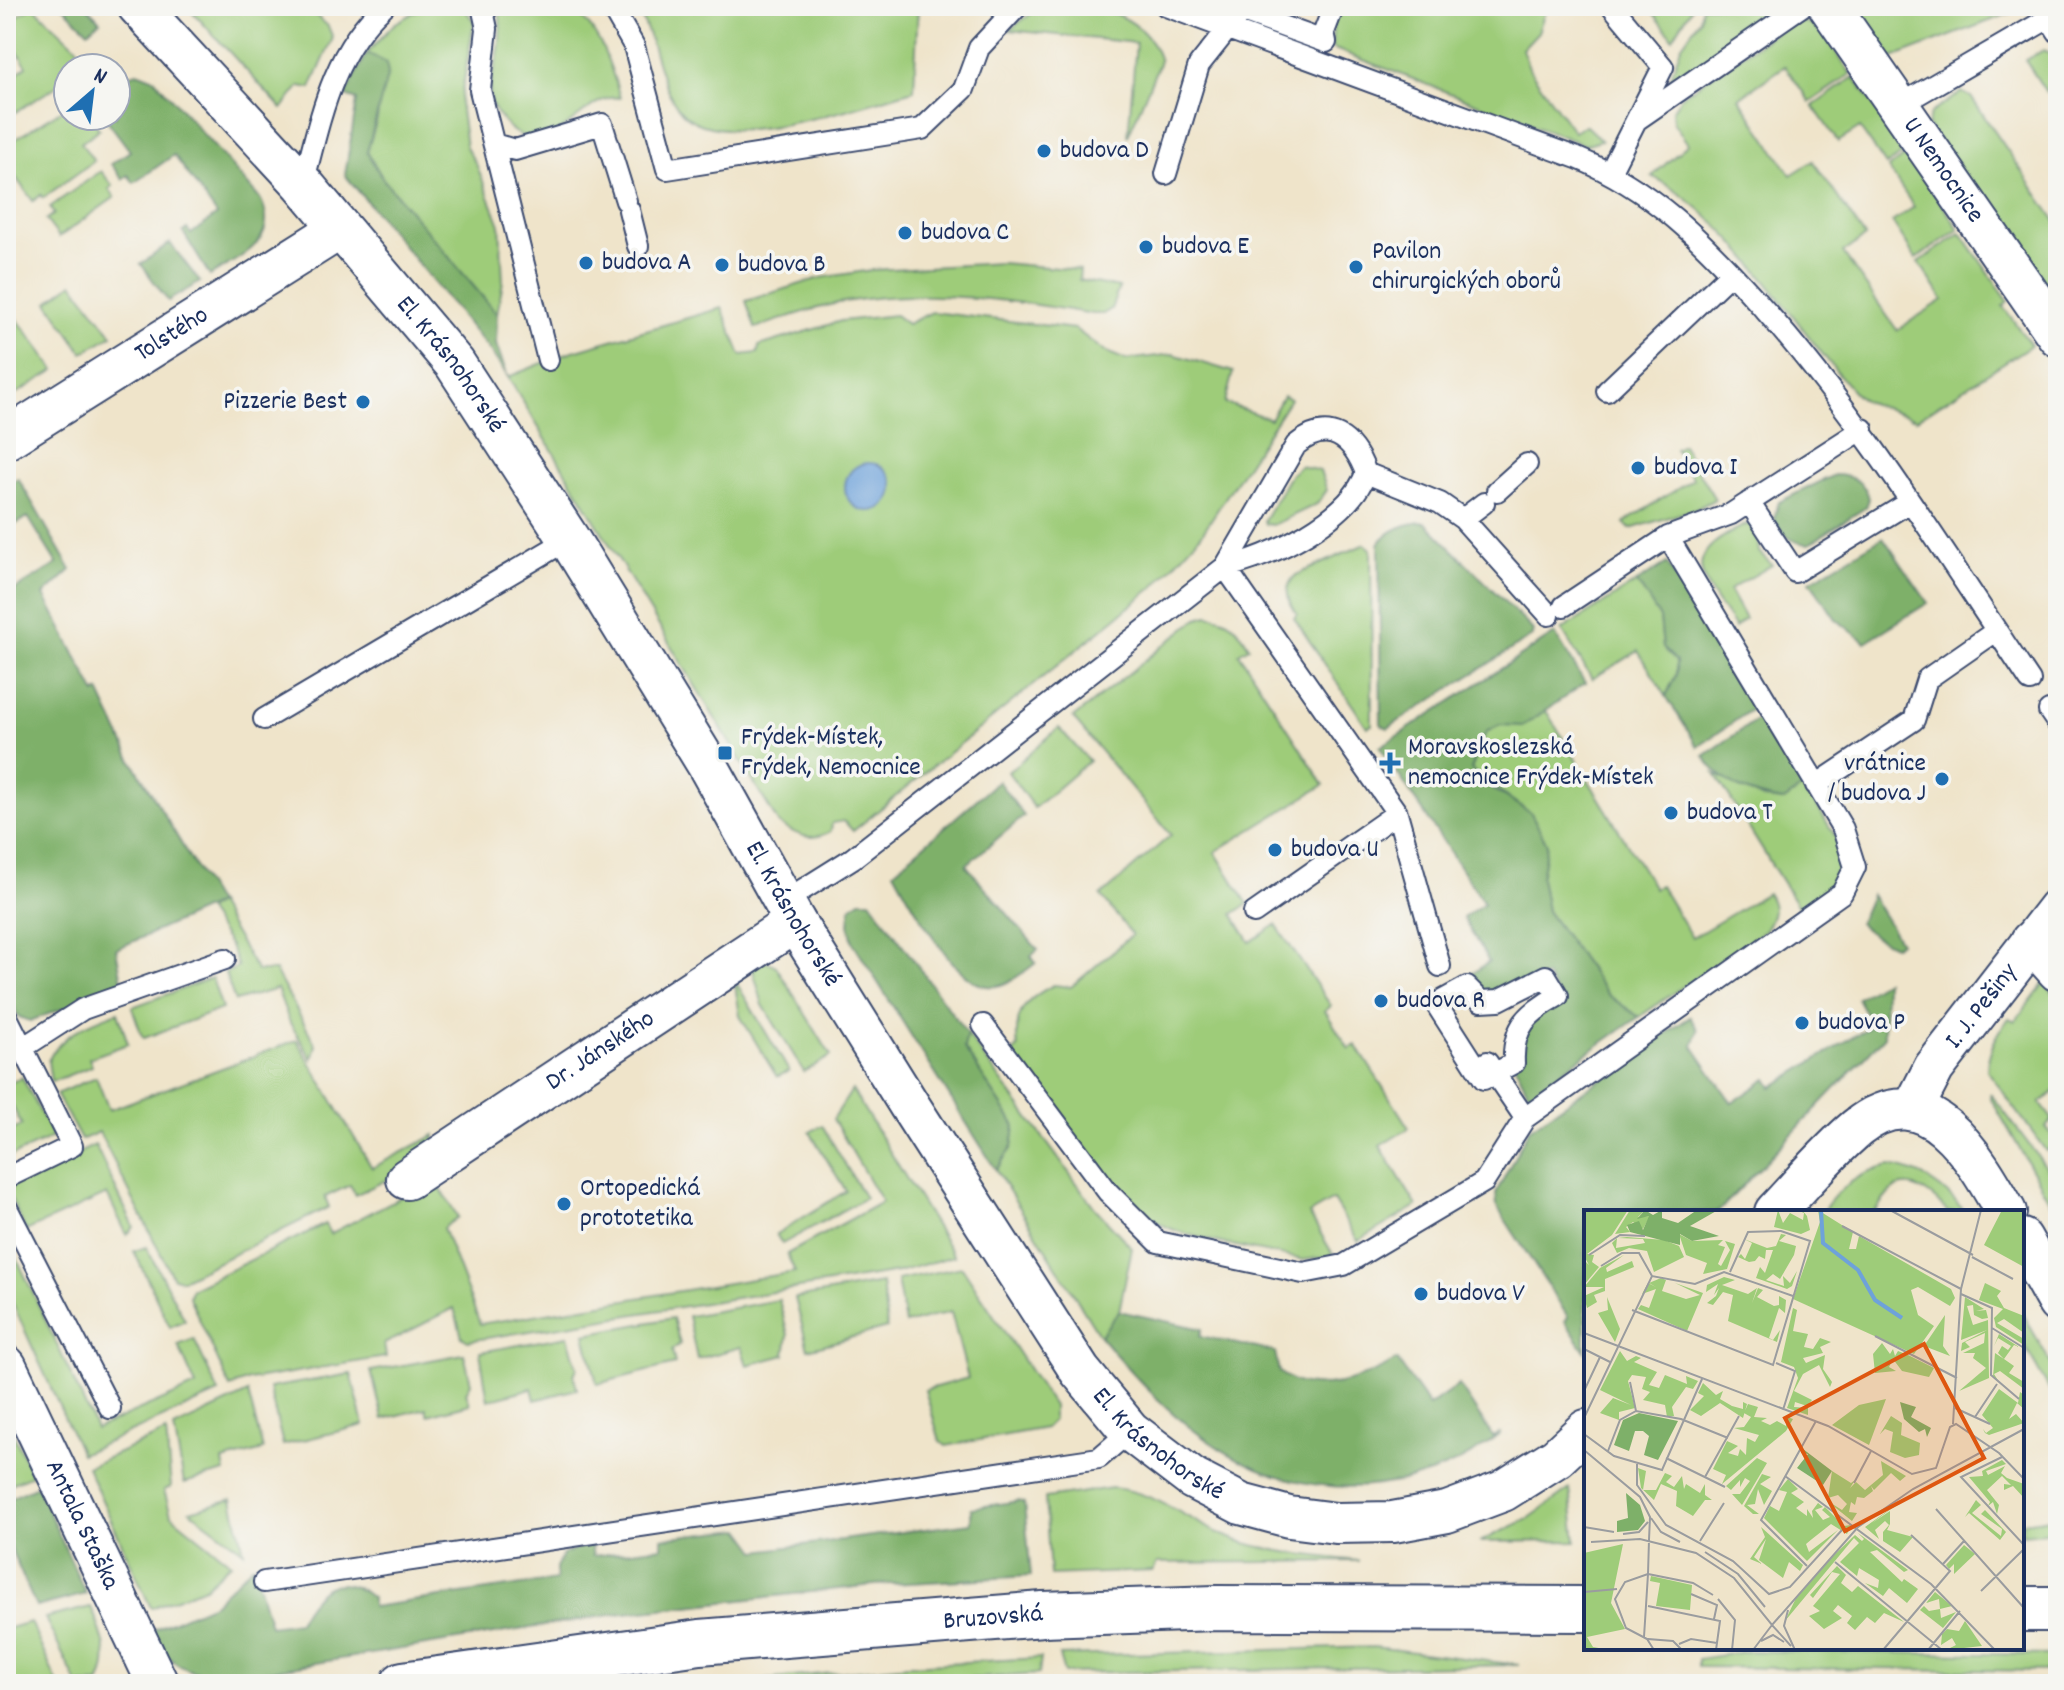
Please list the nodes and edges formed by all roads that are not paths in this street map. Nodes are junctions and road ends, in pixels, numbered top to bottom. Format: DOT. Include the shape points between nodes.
graph roads {
  1 [pos="138,6"];
  2 [pos="384,6"];
  3 [pos="482,6"];
  4 [pos="611,6"];
  5 [pos="1018,6"];
  6 [pos="1166,6"];
  7 [pos="1334,6"];
  8 [pos="1612,6"];
  9 [pos="1802,6"];
  10 [pos="1829,6"];
  11 [pos="1236,12"];
  12 [pos="2055,20"];
  13 [pos="1898,106"];
  14 [pos="1638,119"];
  15 [pos="494,144"];
  16 [pos="1610,172"];
  17 [pos="1166,174"];
  18 [pos="303,184"];
  19 [pos="338,230"];
  20 [pos="638,246"];
  21 [pos="1731,273"];
  22 [pos="2058,336"];
  23 [pos="548,360"];
  24 [pos="1607,391"];
  25 [pos="1863,429"];
  26 [pos="6,439"];
  27 [pos="1527,464"];
  28 [pos="1366,473"];
  29 [pos="1749,502"];
  30 [pos="1910,502"];
  31 [pos="1463,519"];
  32 [pos="1668,537"];
  33 [pos="569,539"];
  34 [pos="1225,567"];
  35 [pos="1996,631"];
  36 [pos="2030,681"];
  37 [pos="264,719"];
  38 [pos="1816,785"];
  39 [pos="1397,813"];
  40 [pos="2058,908"];
  41 [pos="789,912"];
  42 [pos="1254,913"];
  43 [pos="2031,941"];
  44 [pos="225,959"];
  45 [pos="1440,966"];
  46 [pos="2058,971"];
  47 [pos="1454,1006"];
  48 [pos="6,1015"];
  49 [pos="983,1025"];
  50 [pos="24,1047"];
  51 [pos="1494,1073"];
  52 [pos="1913,1109"];
  53 [pos="1525,1118"];
  54 [pos="6,1178"];
  55 [pos="407,1179"];
  56 [pos="6,1206"];
  57 [pos="1777,1210"];
  58 [pos="2005,1210"];
  59 [pos="2024,1243"];
  60 [pos="2058,1303"];
  61 [pos="6,1366"];
  62 [pos="110,1408"];
  63 [pos="1130,1431"];
  64 [pos="1584,1432"];
  65 [pos="264,1582"];
  66 [pos="1584,1609"];
  67 [pos="2024,1609"];
  68 [pos="2058,1609"];
  69 [pos="158,1684"];
  70 [pos="403,1684"];
  1 -- 18 [label="street, El. Krásnohorské"];
  2 -- 18 [label="lane" via="352,41 328,92"];
  3 -- 15 [label="lane" via="487,29 480,90"];
  4 -- 5 [label="lane" via="634,46 667,169 922,129 964,89 979,48"];
  6 -- 11 [label="lane"];
  7 -- 11 [label="lane" via="1324,32 1326,42"];
  8 -- 14 [label="lane" via="1663,67"];
  9 -- 14 [label="lane"];
  10 -- 13 [label="street, U Nemocnice"];
  11 -- 16 [label="lane"];
  11 -- 17 [label="lane" via="1199,65"];
  12 -- 13 [label="lane"];
  13 -- 22 [label="street, U Nemocnice"];
  14 -- 16 [label="lane"];
  15 -- 20 [label="lane" via="515,150 602,124"];
  15 -- 23 [label="lane"];
  16 -- 21 [label="lane" via="1681,220"];
  18 -- 19 [label="street, El. Krásnohorské"];
  19 -- 26 [label="street, Tolstého"];
  19 -- 33 [label="street, El. Krásnohorské" via="455,364"];
  21 -- 24 [label="lane"];
  21 -- 25 [label="lane"];
  25 -- 29 [label="lane"];
  25 -- 30 [label="lane"];
  27 -- 31 [label="lane"];
  28 -- 31 [label="lane" via="1440,503"];
  28 -- 34 [label="lane" via="1351,500 1293,542"];
  28 -- 34 [label="lane" via="1358,452 1333,432 1312,432 1296,445"];
  29 -- 30 [label="lane" via="1795,572"];
  29 -- 32 [label="lane"];
  30 -- 35 [label="lane"];
  31 -- 32 [label="lane" via="1557,610"];
  32 -- 38 [label="lane"];
  33 -- 37 [label="lane"];
  33 -- 41 [label="street, El. Krásnohorské" via="707,764"];
  34 -- 39 [label="lane"];
  34 -- 41 [label="lane"];
  35 -- 36 [label="lane"];
  35 -- 38 [label="lane" via="1927,679 1914,720"];
  38 -- 53 [label="lane" via="1843,829 1855,867 1842,893"];
  39 -- 42 [label="lane"];
  39 -- 45 [label="lane"];
  40 -- 43 [label="street, I. J. Pešiny"];
  41 -- 55 [label="street, Dr. Jánského"];
  41 -- 63 [label="street, El. Krásnohorské" via="1080,1371"];
  43 -- 46 [label="street"];
  43 -- 52 [label="street, I. J. Pešiny" via="1934,1068"];
  44 -- 50 [label="lane" via="83,1009"];
  47 -- 51 [label="lane"];
  48 -- 50 [label="lane"];
  49 -- 53 [label="lane" via="1108,1192 1158,1242 1303,1273 1344,1265 1484,1182"];
  50 -- 54 [label="lane" via="72,1146"];
  51 -- 51 [label="lane" via="1484,1079 1436,1004 1467,987 1481,1001 1499,1000 1546,976 1558,996 1532,1010 1517,1028 1514,1063"];
  51 -- 53 [label="lane"];
  52 -- 57 [label="street" via="1880,1115 1858,1127"];
  52 -- 58 [label="street" via="1951,1131"];
  56 -- 62 [label="lane"];
  59 -- 60 [label="street"];
  61 -- 69 [label="street, Antala Staška"];
  63 -- 64 [label="street, El. Krásnohorské" via="1193,1479 1241,1504 1336,1523 1393,1522 1447,1512 1503,1491 1557,1457"];
  63 -- 65 [label="lane" via="1099,1458"];
  66 -- 70 [label="main road, Bruzovská" via="1215,1608 1043,1614 700,1642"];
  67 -- 68 [label="main road"];
}
